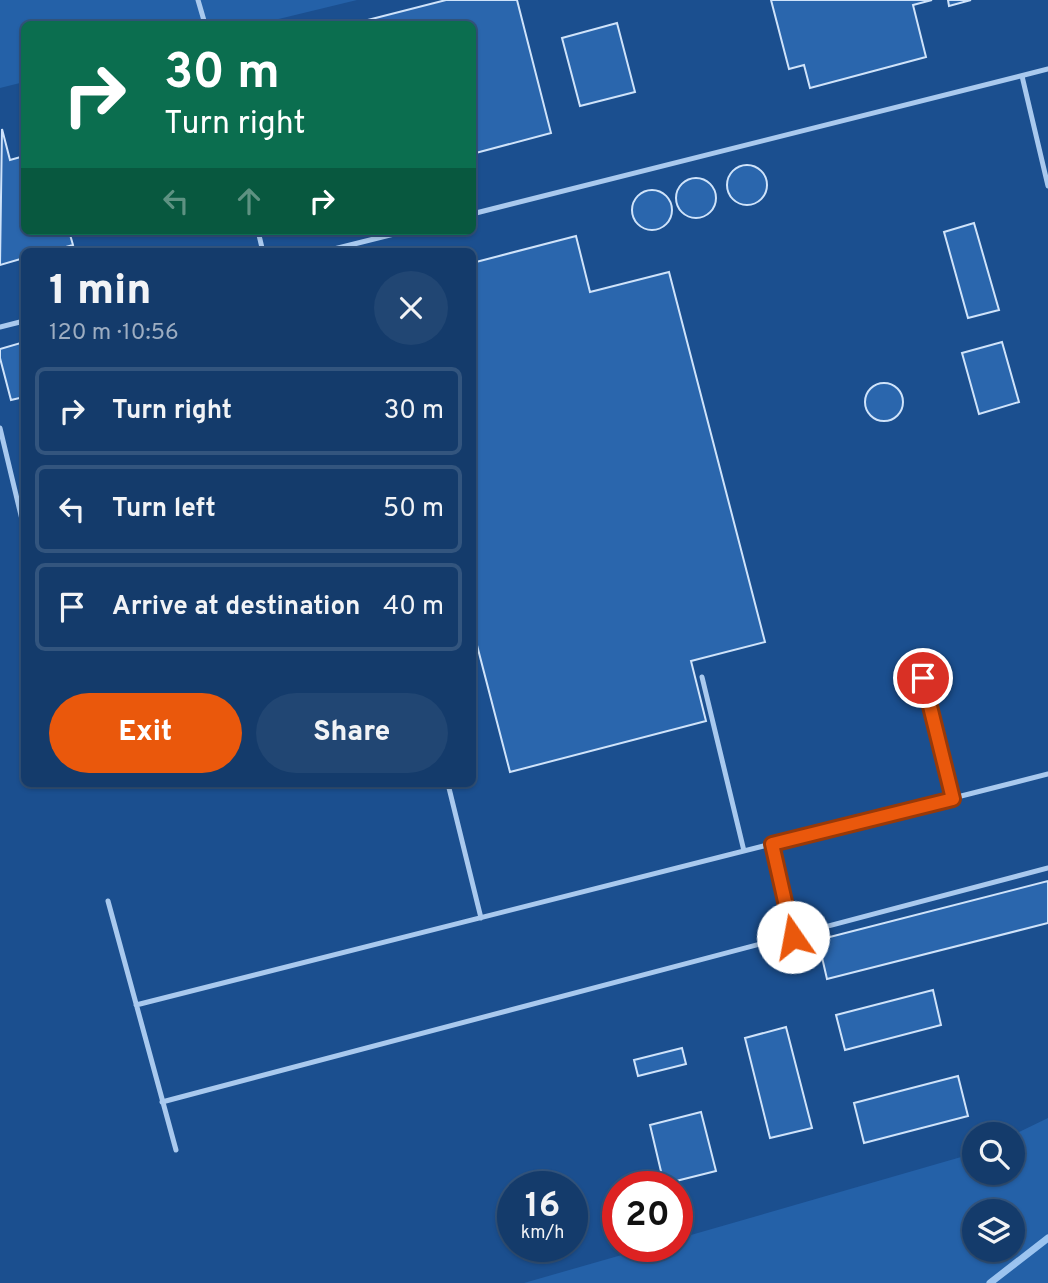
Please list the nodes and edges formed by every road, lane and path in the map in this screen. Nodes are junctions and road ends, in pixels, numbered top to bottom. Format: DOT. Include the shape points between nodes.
graph roads {
  1 [pos="198,0"];
  2 [pos="204,21"];
  3 [pos="1048,69"];
  4 [pos="1022,76"];
  5 [pos="1048,186"];
  6 [pos="476,213"];
  7 [pos="390,235"];
  8 [pos="338,248"];
  9 [pos="21,322"];
  10 [pos="0,327"];
  11 [pos="0,428"];
  12 [pos="21,516"];
  13 [pos="918,654"];
  14 [pos="702,677"];
  15 [pos="1048,775"];
  16 [pos="449,787"];
  17 [pos="953,799"];
  18 [pos="772,844"];
  19 [pos="744,851"];
  20 [pos="1048,868"];
  21 [pos="108,901"];
  22 [pos="481,918"];
  23 [pos="793,937"];
  24 [pos="136,1005"];
  25 [pos="162,1102"];
  26 [pos="176,1150"];
  1 -- 2 [label="lane"];
  3 -- 4 [label="lane"];
  4 -- 5 [label="lane"];
  4 -- 6 [label="lane"];
  7 -- 8 [label="lane"];
  9 -- 10 [label="lane"];
  11 -- 12 [label="lane"];
  13 -- 17 [label="lane"];
  14 -- 19 [label="lane"];
  15 -- 17 [label="lane"];
  16 -- 22 [label="lane"];
  17 -- 18 [label="lane"];
  18 -- 19 [label="lane"];
  18 -- 23 [label="lane"];
  19 -- 22 [label="lane"];
  20 -- 23 [label="lane"];
  21 -- 24 [label="lane"];
  22 -- 24 [label="lane"];
  23 -- 25 [label="lane"];
  24 -- 25 [label="lane"];
  25 -- 26 [label="lane"];
}
